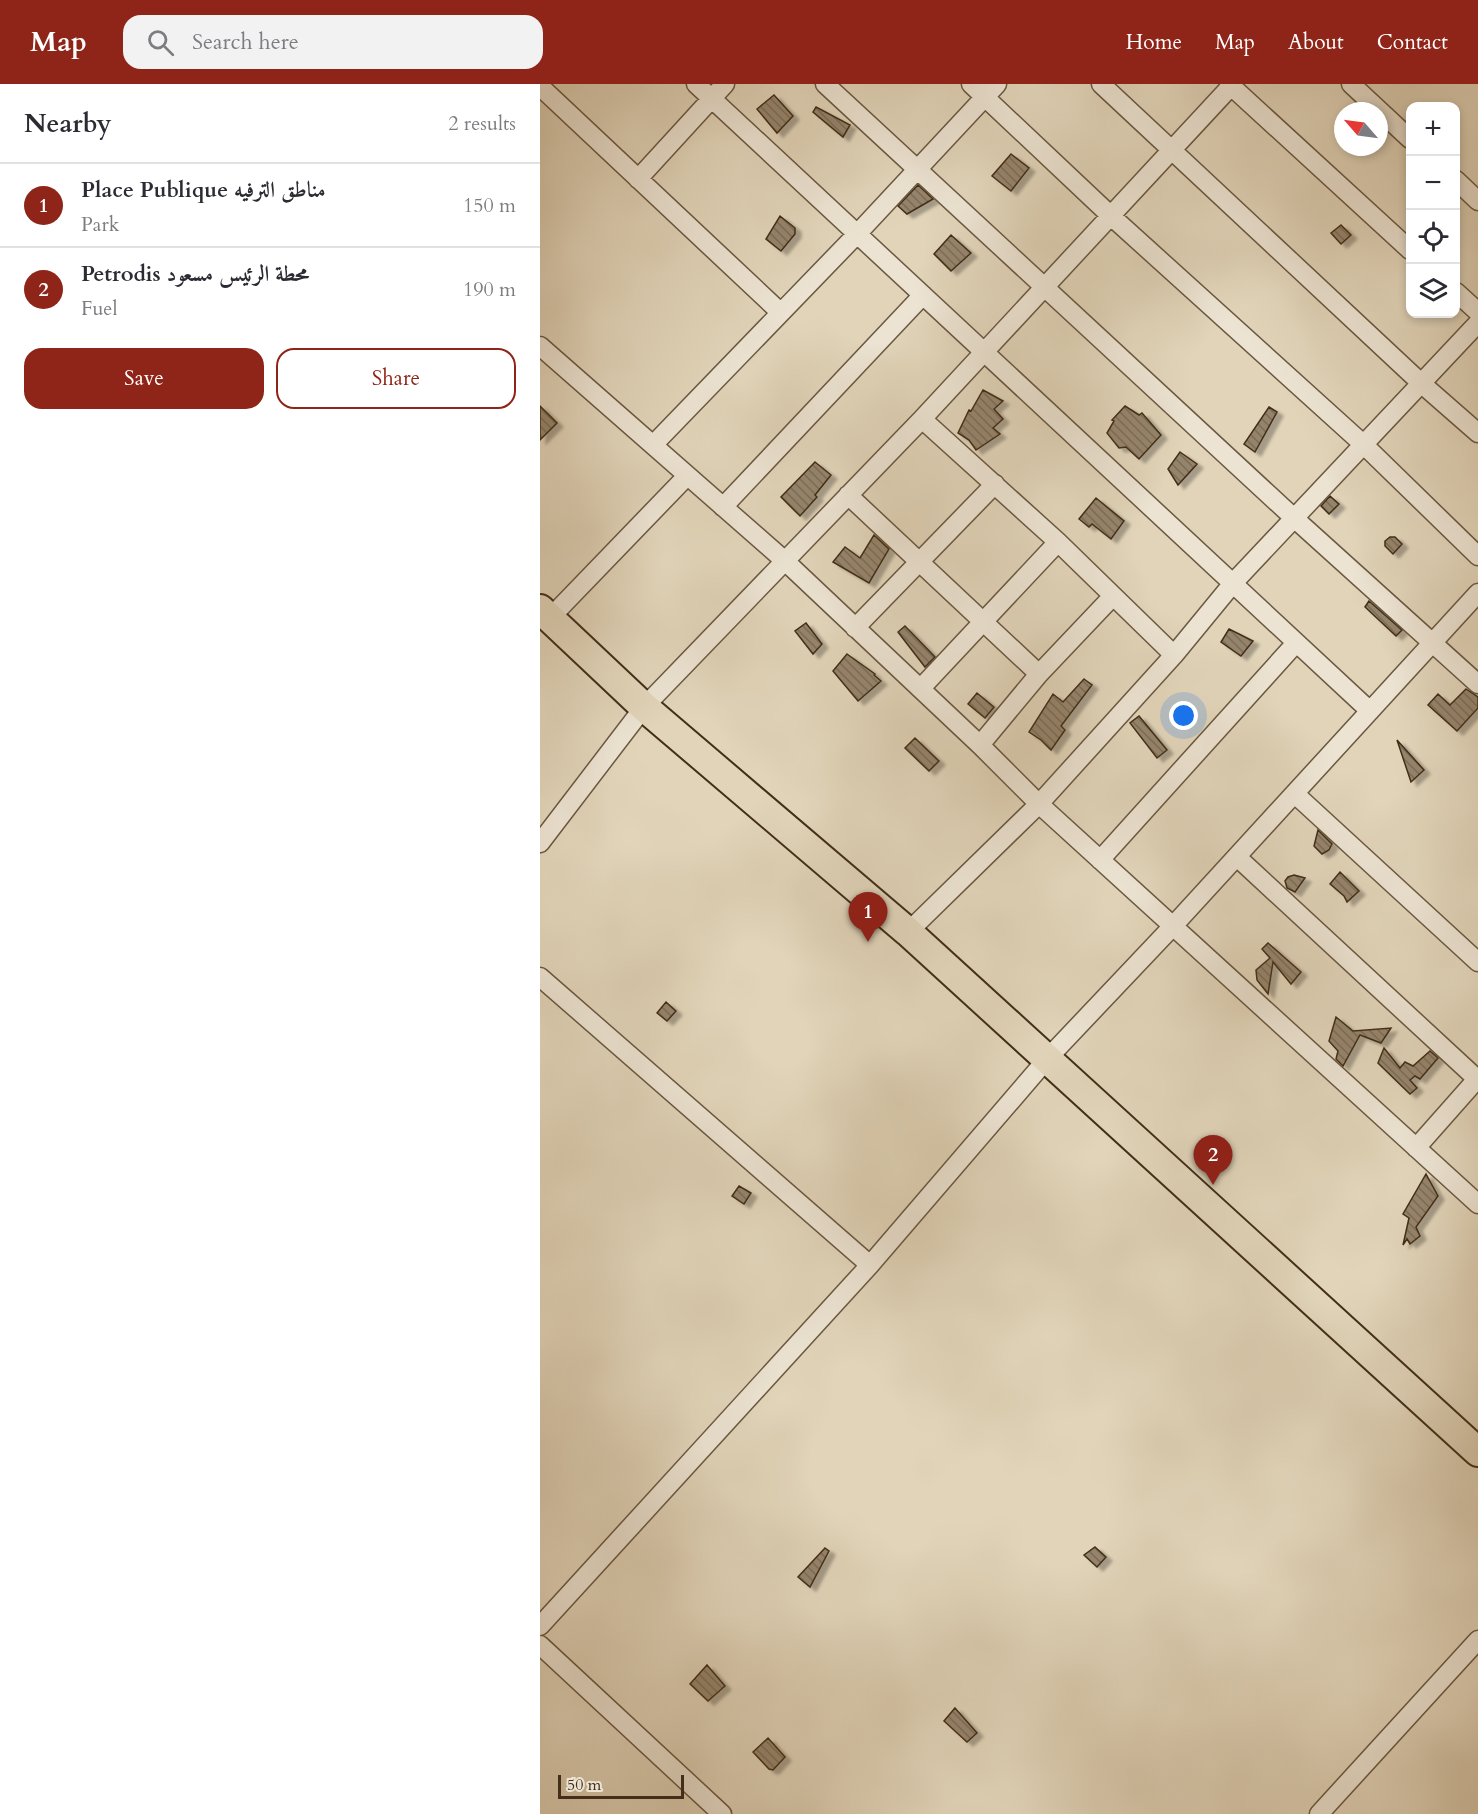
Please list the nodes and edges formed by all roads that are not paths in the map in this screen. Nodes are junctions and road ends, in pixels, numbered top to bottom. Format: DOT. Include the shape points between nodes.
graph roads {
  1 [pos="696,84"];
  2 [pos="724,84"];
  3 [pos="825,84"];
  4 [pos="971,84"];
  5 [pos="1101,84"];
  6 [pos="1351,84"];
  7 [pos="1231,85"];
  8 [pos="991,90"];
  9 [pos="545,91"];
  10 [pos="712,98"];
  11 [pos="1406,135"];
  12 [pos="1172,150"];
  13 [pos="917,170"];
  14 [pos="638,179"];
  15 [pos="1460,185"];
  16 [pos="1478,201"];
  17 [pos="1111,216"];
  18 [pos="858,232"];
  19 [pos="1406,246"];
  20 [pos="1045,287"];
  21 [pos="923,295"];
  22 [pos="1460,296"];
  23 [pos="780,312"];
  24 [pos="1478,312"];
  25 [pos="1478,323"];
  26 [pos="540,346"];
  27 [pos="983,351"];
  28 [pos="1422,384"];
  29 [pos="922,419"];
  30 [pos="1478,433"];
  31 [pos="1363,444"];
  32 [pos="652,445"];
  33 [pos="687,476"];
  34 [pos="995,484"];
  35 [pos="848,495"];
  36 [pos="723,507"];
  37 [pos="1294,518"];
  38 [pos="1058,542"];
  39 [pos="1478,556"];
  40 [pos="785,561"];
  41 [pos="918,561"];
  42 [pos="1233,582"];
  43 [pos="1478,593"];
  44 [pos="1113,596"];
  45 [pos="545,614"];
  46 [pos="984,623"];
  47 [pos="855,627"];
  48 [pos="1434,642"];
  49 [pos="1296,643"];
  50 [pos="1174,655"];
  51 [pos="1039,674"];
  52 [pos="1478,684"];
  53 [pos="921,688"];
  54 [pos="645,707"];
  55 [pos="1370,711"];
  56 [pos="980,745"];
  57 [pos="1295,794"];
  58 [pos="1040,804"];
  59 [pos="547,822"];
  60 [pos="540,843"];
  61 [pos="1237,856"];
  62 [pos="1100,860"];
  63 [pos="1173,926"];
  64 [pos="908,932"];
  65 [pos="1478,962"];
  66 [pos="540,977"];
  67 [pos="1047,1059"];
  68 [pos="1478,1078"];
  69 [pos="1416,1148"];
  70 [pos="1478,1204"];
  71 [pos="870,1265"];
  72 [pos="1478,1452"];
  73 [pos="540,1626"];
  74 [pos="1478,1640"];
  75 [pos="540,1645"];
  76 [pos="722,1814"];
  77 [pos="1319,1814"];
  1 -- 10 [label="street"];
  2 -- 10 [label="street"];
  3 -- 13 [label="street"];
  4 -- 8 [label="street"];
  5 -- 12 [label="street"];
  6 -- 11 [label="street"];
  7 -- 12 [label="street"];
  7 -- 19 [label="street"];
  8 -- 13 [label="street"];
  8 -- 17 [label="street"];
  9 -- 14 [label="street"];
  10 -- 14 [label="street"];
  10 -- 18 [label="street"];
  12 -- 17 [label="street"];
  12 -- 28 [label="street"];
  13 -- 18 [label="street"];
  13 -- 20 [label="street"];
  14 -- 23 [label="street"];
  15 -- 16 [label="street"];
  17 -- 20 [label="street"];
  17 -- 31 [label="street"];
  18 -- 21 [label="street"];
  18 -- 23 [label="street"];
  20 -- 27 [label="street"];
  20 -- 37 [label="street"];
  21 -- 27 [label="street"];
  21 -- 36 [label="street"];
  22 -- 24 [label="street"];
  23 -- 32 [label="street"];
  25 -- 28 [label="street"];
  26 -- 32 [label="street"];
  27 -- 29 [label="street"];
  27 -- 42 [label="street"];
  28 -- 30 [label="street"];
  28 -- 31 [label="street"];
  29 -- 34 [label="street"];
  29 -- 35 [label="street"];
  31 -- 37 [label="street"];
  31 -- 39 [label="street"];
  32 -- 33 [label="street"];
  33 -- 36 [label="street"];
  33 -- 45 [label="street"];
  34 -- 38 [label="street"];
  34 -- 41 [label="street"];
  35 -- 40 [label="street"];
  35 -- 41 [label="street"];
  36 -- 40 [label="street"];
  37 -- 42 [label="street"];
  37 -- 48 [label="street"];
  38 -- 44 [label="street"];
  38 -- 46 [label="street"];
  40 -- 47 [label="street"];
  40 -- 54 [label="street"];
  41 -- 46 [label="street"];
  41 -- 47 [label="street"];
  42 -- 49 [label="street"];
  42 -- 50 [label="street"];
  43 -- 48 [label="street"];
  44 -- 50 [label="street"];
  44 -- 51 [label="street"];
  45 -- 54 [label="main road"];
  46 -- 51 [label="street"];
  46 -- 53 [label="street"];
  47 -- 53 [label="street"];
  48 -- 52 [label="street"];
  48 -- 55 [label="street"];
  49 -- 55 [label="street"];
  49 -- 62 [label="street"];
  50 -- 58 [label="street"];
  51 -- 56 [label="street"];
  53 -- 56 [label="street"];
  54 -- 59 [label="street"];
  54 -- 64 [label="main road"];
  55 -- 57 [label="street"];
  56 -- 58 [label="street"];
  57 -- 61 [label="street"];
  57 -- 65 [label="street"];
  58 -- 62 [label="street"];
  58 -- 64 [label="street"];
  59 -- 60 [label="street"];
  61 -- 63 [label="street"];
  61 -- 68 [label="street"];
  62 -- 63 [label="street"];
  63 -- 67 [label="street"];
  63 -- 69 [label="street"];
  64 -- 67 [label="main road"];
  66 -- 71 [label="street"];
  67 -- 71 [label="street"];
  67 -- 72 [label="main road"];
  68 -- 69 [label="street"];
  69 -- 70 [label="street"];
  71 -- 73 [label="street"];
  74 -- 77 [label="street"];
  75 -- 76 [label="street"];
}
